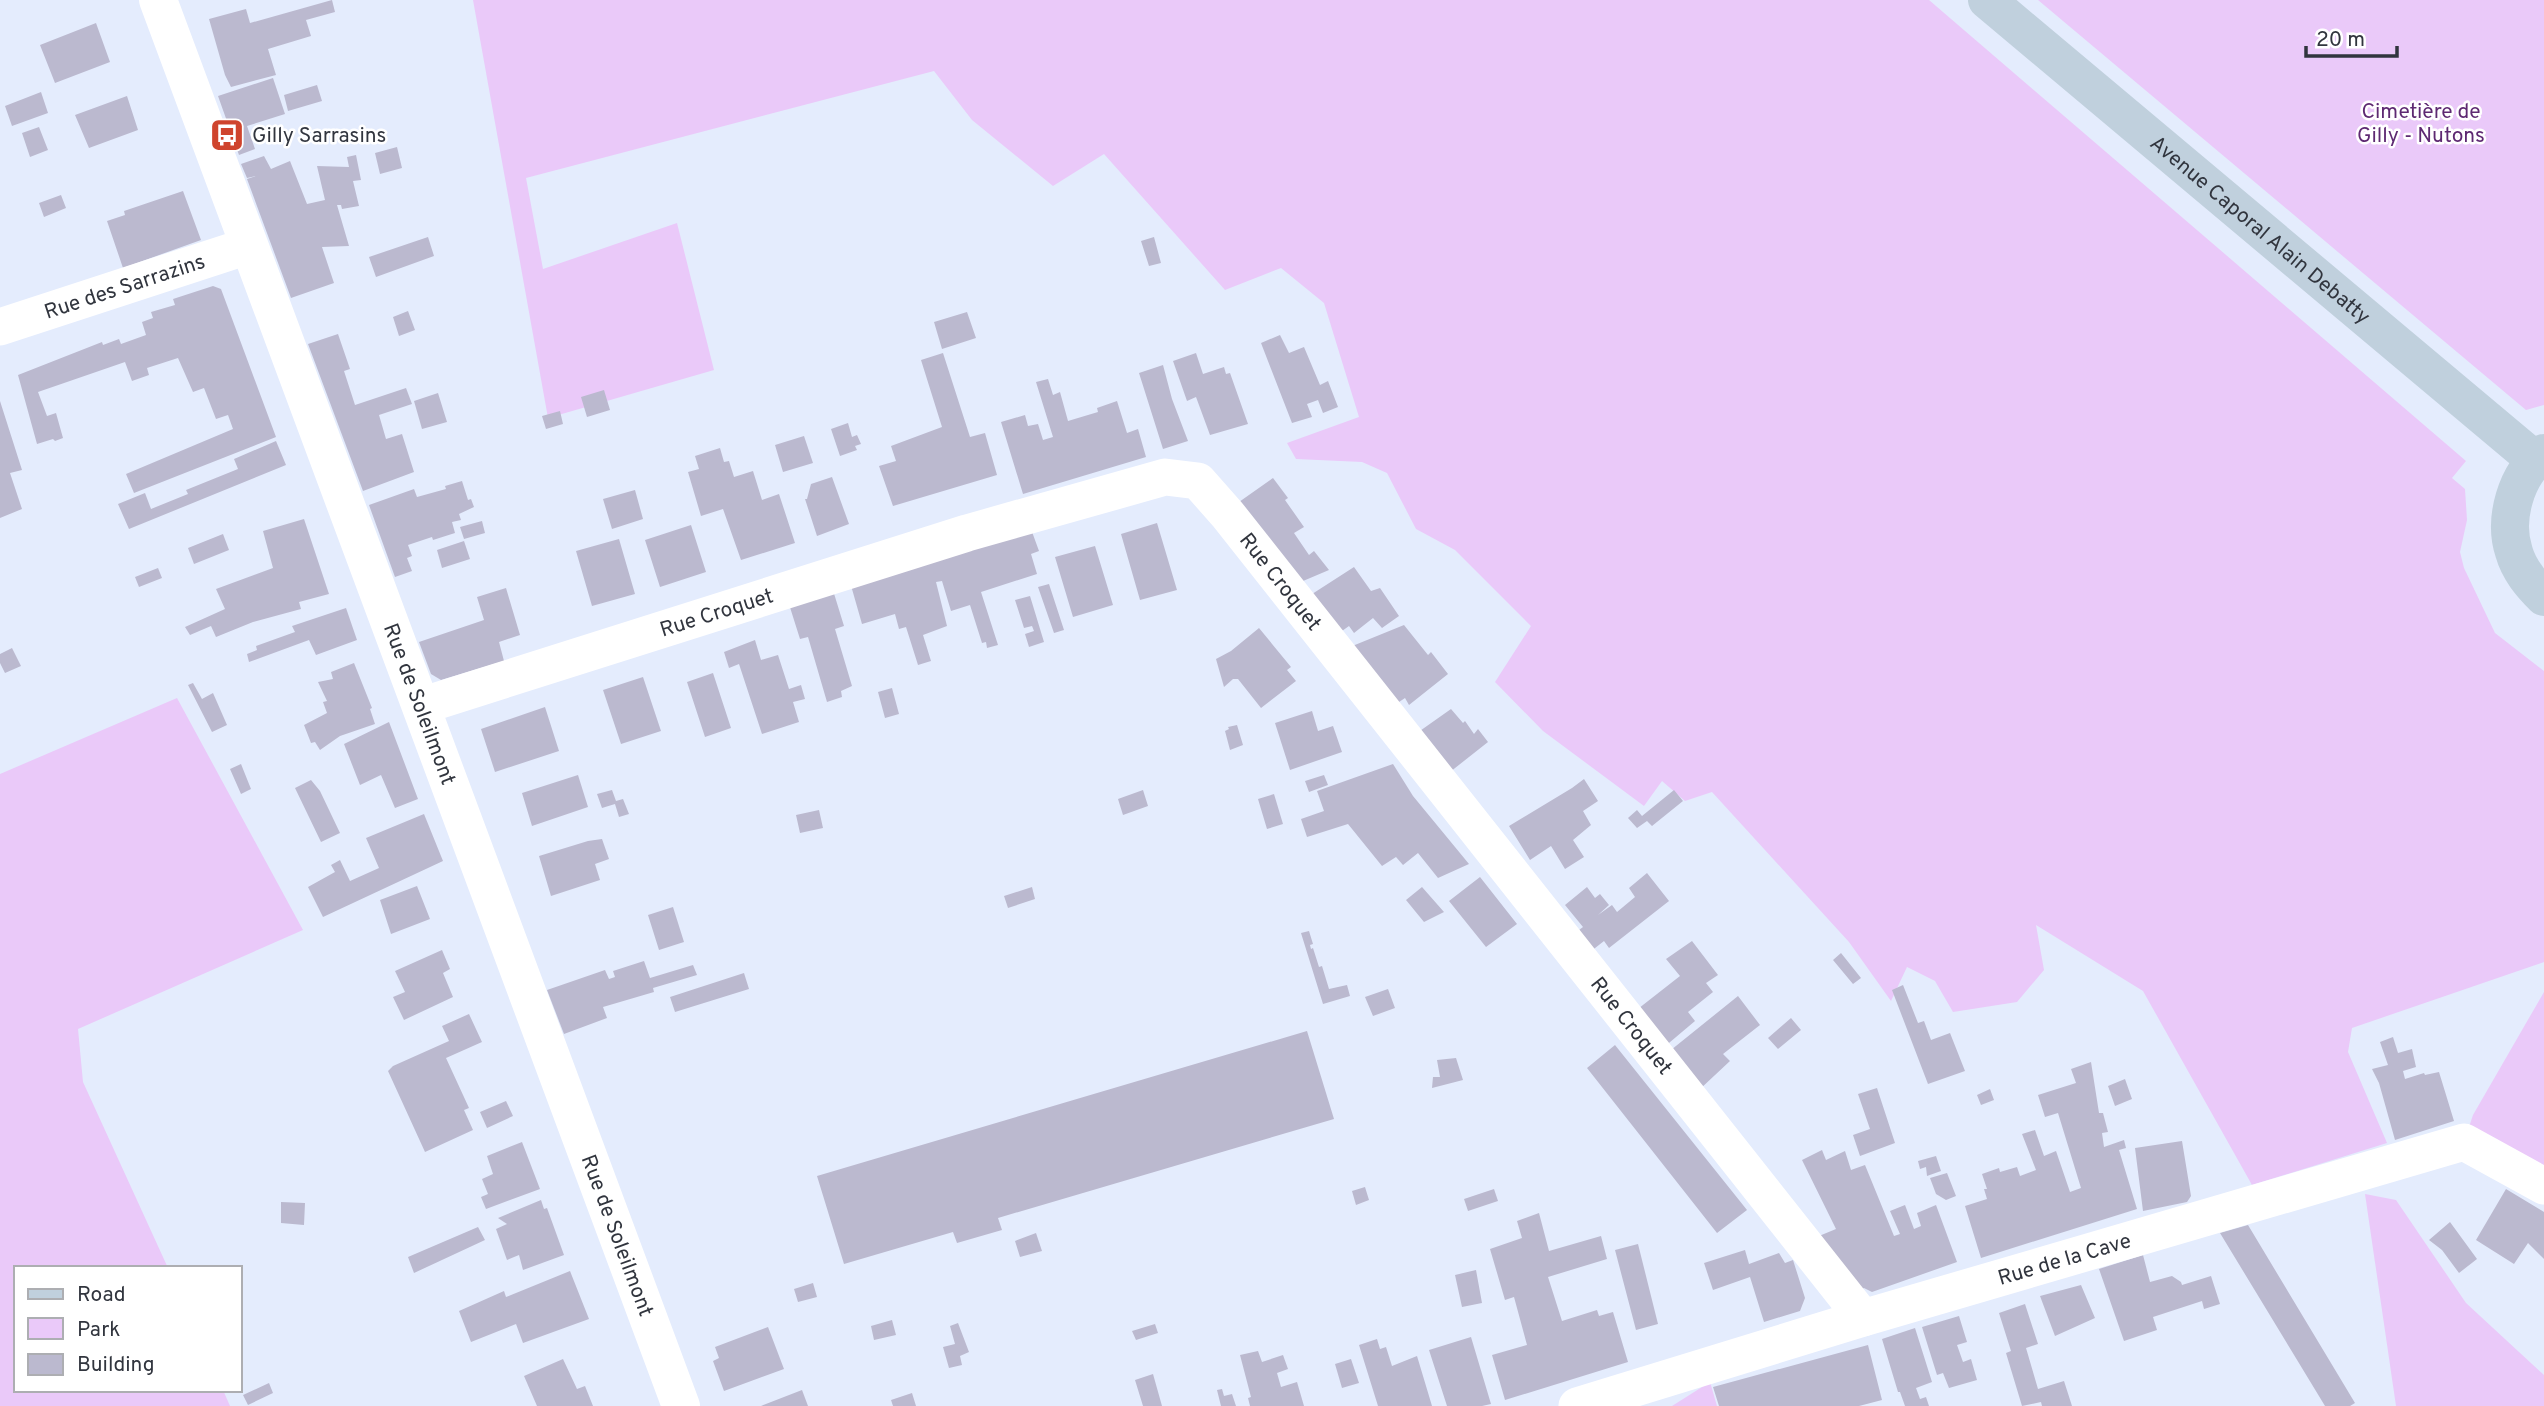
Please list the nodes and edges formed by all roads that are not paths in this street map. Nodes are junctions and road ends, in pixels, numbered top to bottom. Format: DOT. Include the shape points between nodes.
graph roads {
  1 [pos="158,0"];
  2 [pos="1987,0"];
  3 [pos="248,246"];
  4 [pos="0,327"];
  5 [pos="2539,456"];
  6 [pos="2544,597"];
  7 [pos="421,706"];
  8 [pos="2544,1186"];
  9 [pos="1863,1318"];
  10 [pos="681,1406"];
  11 [pos="1577,1406"];
  1 -- 3 [label="street, Rue de Soleilmont"];
  2 -- 5 [label="main road, Avenue Caporal Alain Debatty"];
  3 -- 4 [label="street, Rue des Sarrazins"];
  3 -- 7 [label="street, Rue de Soleilmont"];
  5 -- 6 [label="main road" via="2518,486 2510,518 2513,551 2528,581"];
  7 -- 9 [label="street, Rue Croquet" via="967,533 1165,477 1198,481"];
  7 -- 10 [label="street, Rue de Soleilmont"];
  8 -- 9 [label="street, Rue de la Cave" via="2464,1142"];
  9 -- 11 [label="street, Rue de la Cave"];
}
